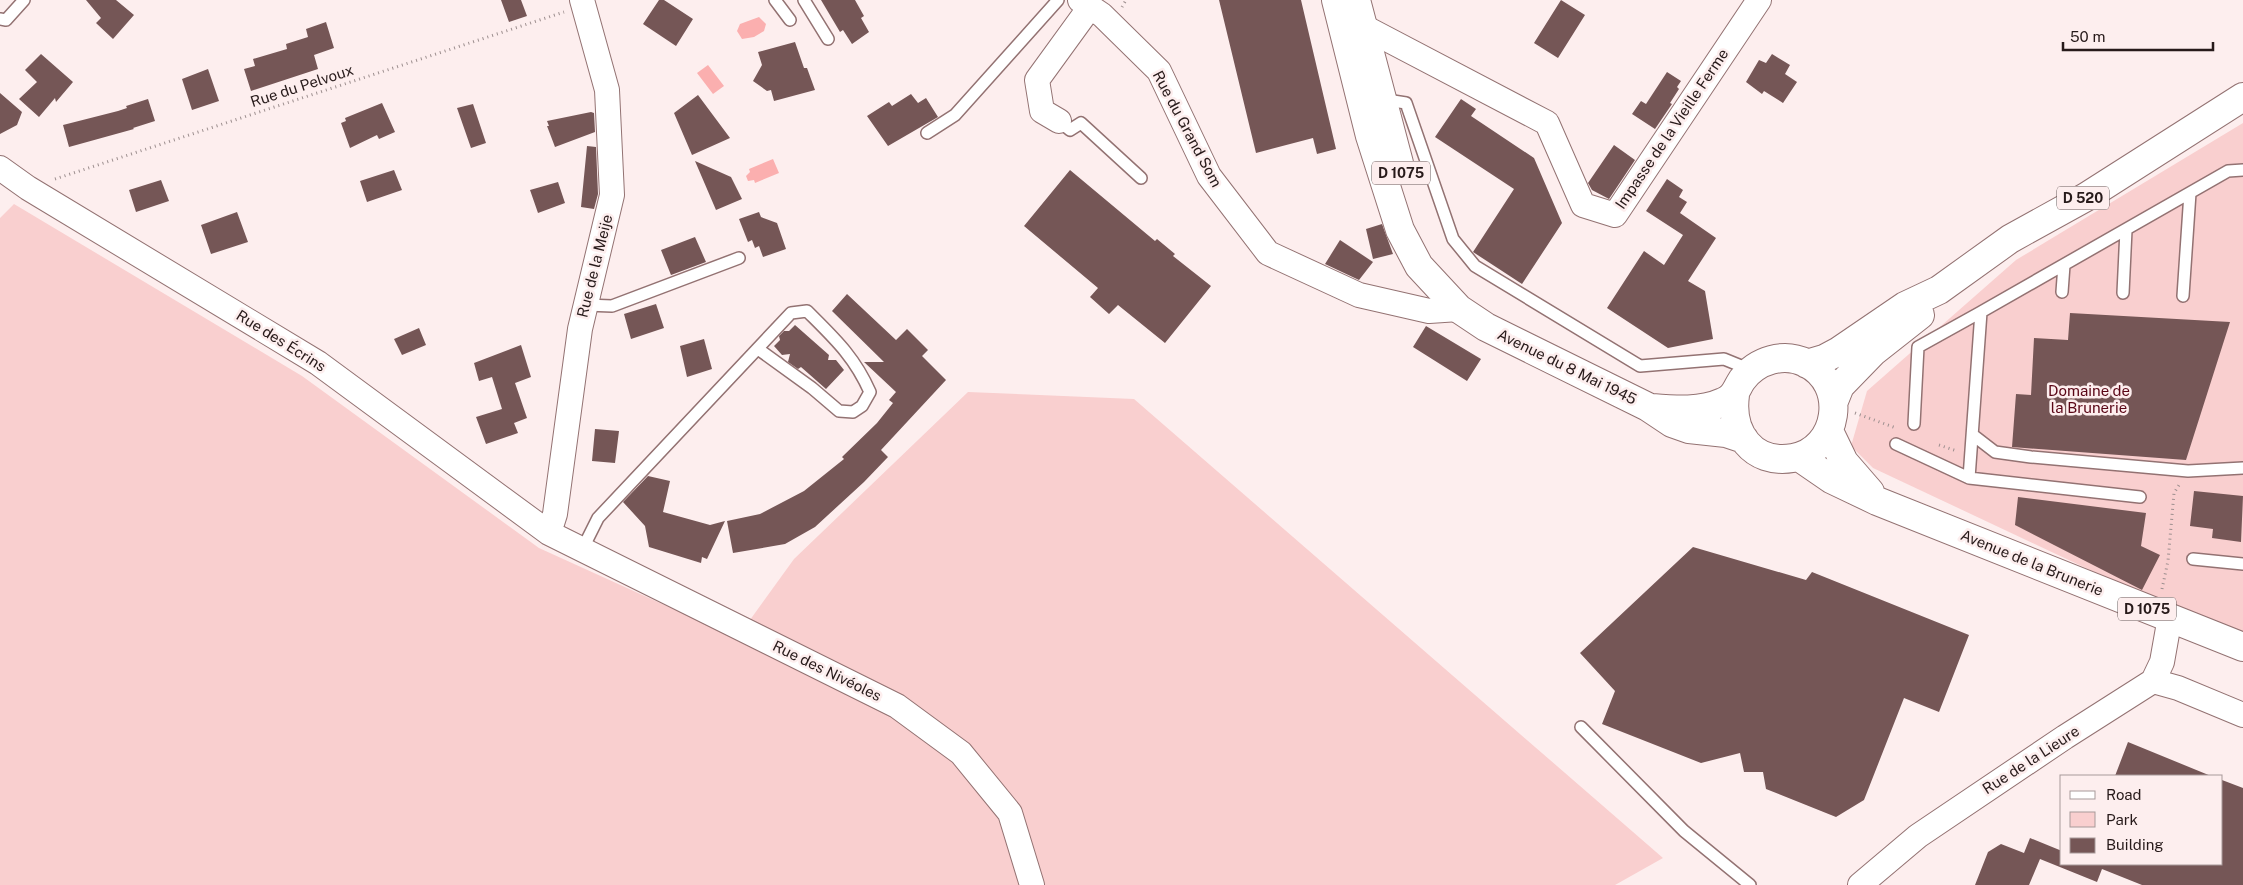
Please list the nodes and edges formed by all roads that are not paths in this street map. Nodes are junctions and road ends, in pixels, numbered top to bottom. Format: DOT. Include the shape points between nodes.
graph roads {
  1 [pos="24,0"];
  2 [pos="775,0"];
  3 [pos="804,0"];
  4 [pos="1058,0"];
  5 [pos="1336,0"];
  6 [pos="1758,0"];
  7 [pos="1088,2"];
  8 [pos="583,3"];
  9 [pos="1354,18"];
  10 [pos="0,19"];
  11 [pos="790,20"];
  12 [pos="828,39"];
  13 [pos="1355,80"];
  14 [pos="1380,92"];
  15 [pos="2240,105"];
  16 [pos="1059,121"];
  17 [pos="926,133"];
  18 [pos="0,168"];
  19 [pos="2243,170"];
  20 [pos="1141,178"];
  21 [pos="2190,193"];
  22 [pos="2126,230"];
  23 [pos="739,258"];
  24 [pos="2064,265"];
  25 [pos="1939,290"];
  26 [pos="2062,292"];
  27 [pos="2123,292"];
  28 [pos="2183,296"];
  29 [pos="586,305"];
  30 [pos="1459,309"];
  31 [pos="1981,312"];
  32 [pos="1486,327"];
  33 [pos="758,349"];
  34 [pos="1807,364"];
  35 [pos="1751,370"];
  36 [pos="1735,395"];
  37 [pos="1834,401"];
  38 [pos="1648,407"];
  39 [pos="1914,424"];
  40 [pos="1829,431"];
  41 [pos="1972,435"];
  42 [pos="1744,439"];
  43 [pos="1896,444"];
  44 [pos="1799,456"];
  45 [pos="2243,468"];
  46 [pos="1969,478"];
  47 [pos="2140,497"];
  48 [pos="1877,501"];
  49 [pos="548,533"];
  50 [pos="582,550"];
  51 [pos="2193,559"];
  52 [pos="2243,564"];
  53 [pos="2166,606"];
  54 [pos="2243,647"];
  55 [pos="2153,681"];
  56 [pos="2243,715"];
  57 [pos="1581,727"];
  58 [pos="1032,885"];
  59 [pos="1750,885"];
  60 [pos="1860,885"];
  1 -- 10 [label="lane" via="10,17"];
  2 -- 11 [label="lane"];
  3 -- 12 [label="lane"];
  4 -- 17 [label="lane" via="955,115"];
  5 -- 9 [label="main road, Avenue du 8 Mai 1945 / D 1075"];
  6 -- 9 [label="street, Impasse de la Vieille Ferme" via="1614,215 1583,205 1547,123"];
  7 -- 16 [label="street" via="1037,80 1042,111"];
  7 -- 30 [label="street, Rue du Grand Som" via="1159,71 1209,176 1268,253 1359,295 1429,311"];
  8 -- 29 [label="street, Rue de la Meije" via="607,90 612,195"];
  9 -- 13 [label="main road, Avenue du 8 Mai 1945 / D 1075"];
  9 -- 14 [label="main road, Avenue du 8 Mai 1945 / D 1075"];
  13 -- 14 [label="lane"];
  13 -- 30 [label="main road, Avenue du 8 Mai 1945 / D 1075" via="1400,230 1419,266"];
  14 -- 32 [label="main road, Avenue du 8 Mai 1945 / D 1075" via="1417,225 1434,263"];
  14 -- 35 [label="lane" via="1393,101 1406,103 1453,239 1475,266 1640,366 1724,359"];
  15 -- 25 [label="main road, D 520" via="2010,240"];
  16 -- 20 [label="lane" via="1070,130 1081,123"];
  18 -- 49 [label="street, Rue des Écrins" via="318,363"];
  19 -- 21 [label="lane" via="2228,171"];
  21 -- 22 [label="lane"];
  21 -- 28 [label="lane"];
  22 -- 24 [label="lane"];
  22 -- 27 [label="lane"];
  23 -- 29 [label="lane" via="612,306"];
  24 -- 26 [label="lane"];
  24 -- 31 [label="lane"];
  25 -- 34 [label="main road, D 520" via="1905,306 1831,355"];
  25 -- 37 [label="main road, D 520" via="1917,318 1873,352 1840,386"];
  29 -- 49 [label="street, Rue de la Meije" via="555,514"];
  30 -- 32 [label="main road, Avenue du 8 Mai 1945 / D 1075"];
  31 -- 39 [label="lane" via="1918,347"];
  31 -- 41 [label="lane"];
  32 -- 38 [label="main road, Avenue du 8 Mai 1945 / D 1075"];
  33 -- 33 [label="lane" via="791,313 807,311 847,351 870,392 862,406 853,412 839,411"];
  33 -- 50 [label="lane" via="598,518"];
  34 -- 35 [label="main road" via="1778,358"];
  34 -- 37 [label="main road" via="1820,373"];
  35 -- 36 [label="main road"];
  36 -- 38 [label="main road, D 1075" via="1705,407 1678,410"];
  36 -- 42 [label="main road" via="1735,418"];
  37 -- 40 [label="main road"];
  38 -- 42 [label="main road, D 1075" via="1672,423 1689,429 1726,433"];
  40 -- 44 [label="main road" via="1816,447"];
  40 -- 48 [label="main road, Avenue de la Brunerie / D 1075" via="1844,462"];
  41 -- 45 [label="lane" via="1995,452 2031,457 2188,471"];
  41 -- 46 [label="lane"];
  42 -- 44 [label="main road" via="1770,457 1785,459"];
  43 -- 46 [label="lane"];
  44 -- 48 [label="main road, Avenue de la Brunerie / D 1075" via="1831,479"];
  46 -- 47 [label="lane"];
  48 -- 53 [label="main road, Avenue de la Brunerie / D 1075"];
  49 -- 50 [label="street, Rue des Nivéoles"];
  50 -- 58 [label="street, Rue des Nivéoles" via="897,706 961,753 1010,813"];
  51 -- 52 [label="lane"];
  53 -- 54 [label="main road, Avenue de la Brunerie / D 1075"];
  53 -- 55 [label="street" via="2162,662"];
  55 -- 56 [label="street"];
  55 -- 60 [label="street, Rue de la Lieure" via="1918,836"];
  57 -- 59 [label="lane" via="1684,831"];
}
